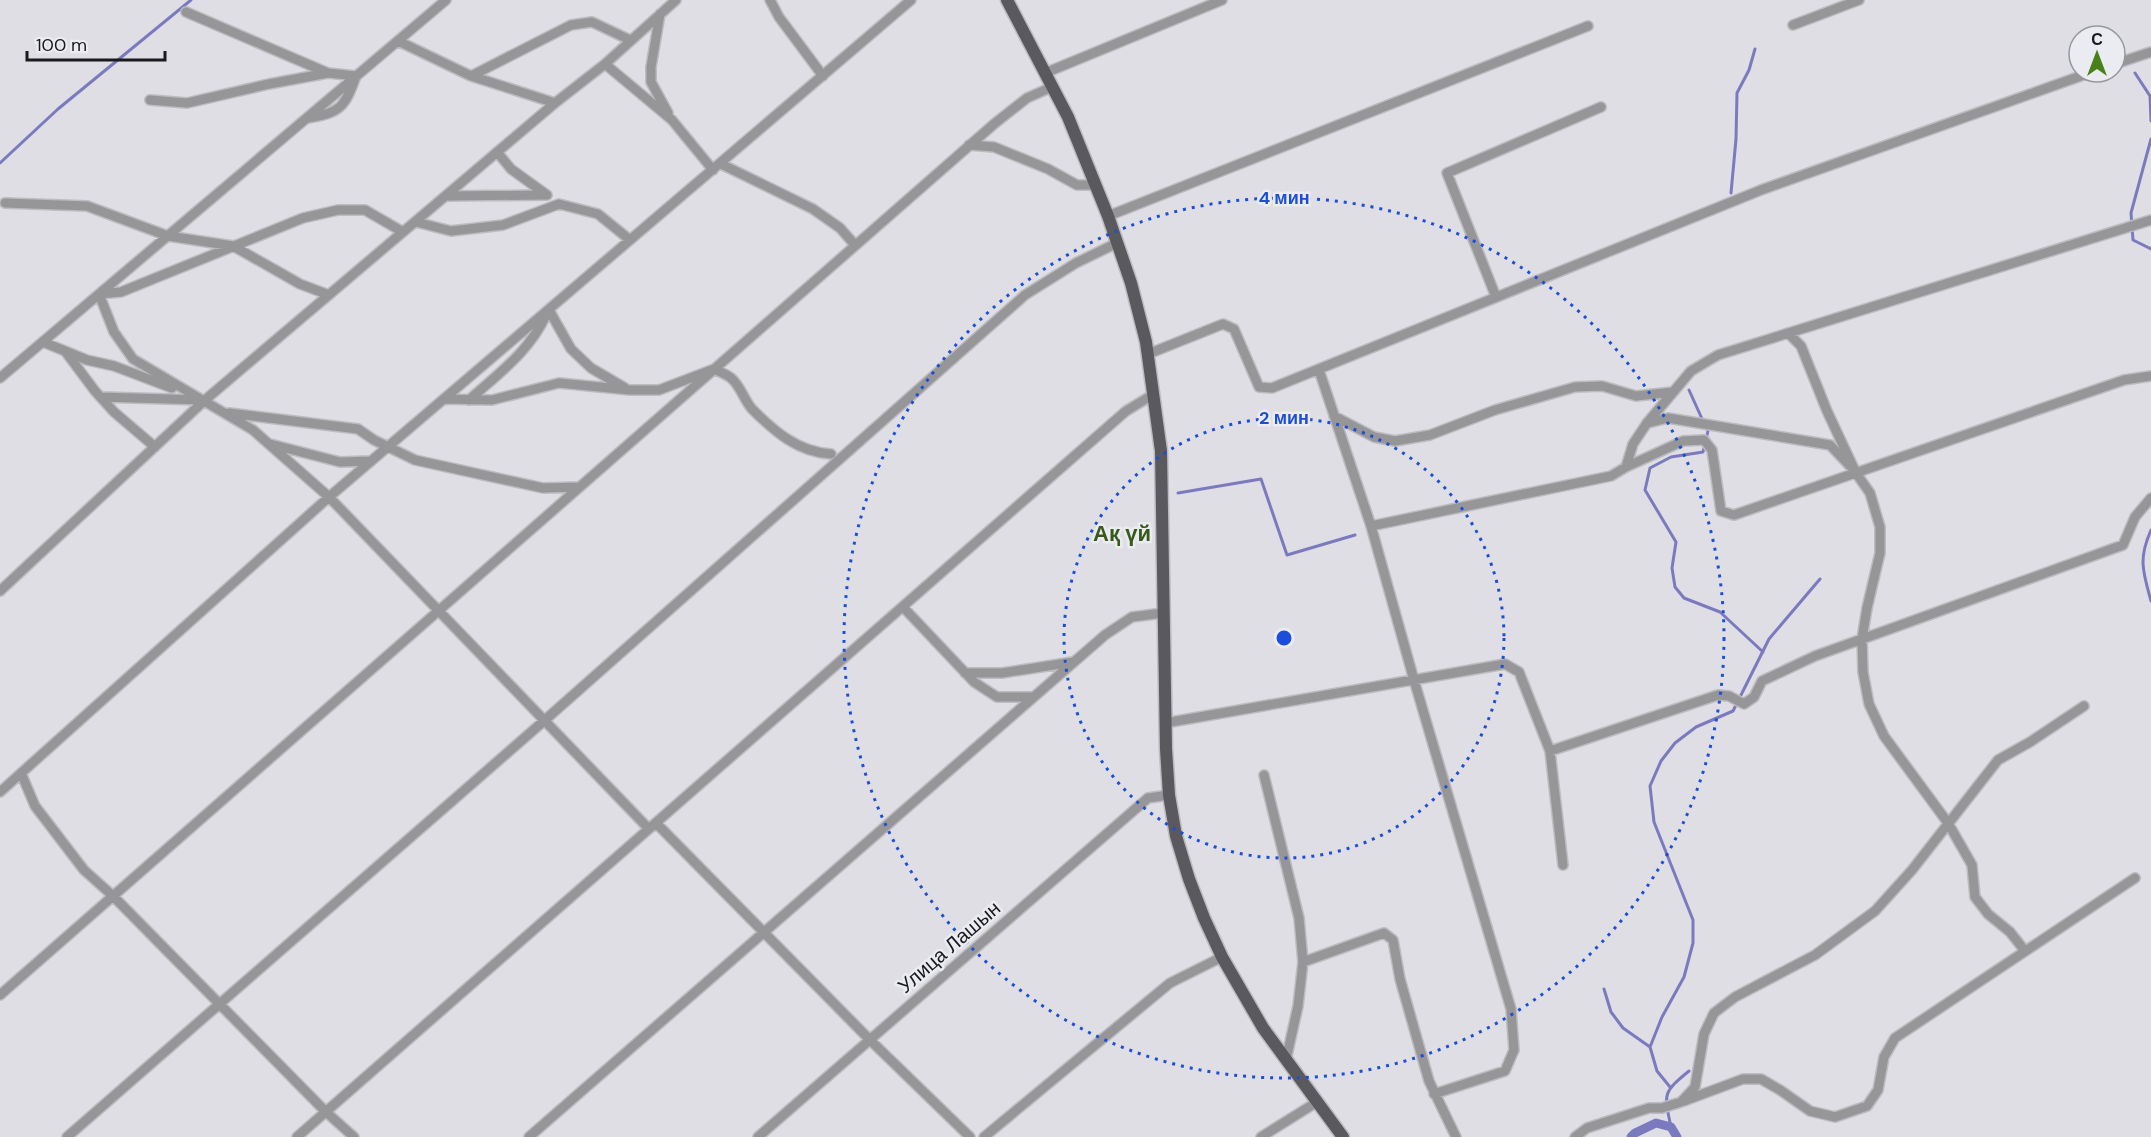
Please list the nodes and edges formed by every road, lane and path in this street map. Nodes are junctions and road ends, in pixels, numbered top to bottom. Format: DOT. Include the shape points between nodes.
graph roads {
  1 [pos="446,0"];
  2 [pos="676,0"];
  3 [pos="770,0"];
  4 [pos="911,0"];
  5 [pos="1006,0"];
  6 [pos="1222,0"];
  7 [pos="1859,0"];
  8 [pos="186,12"];
  9 [pos="660,14"];
  10 [pos="1793,25"];
  11 [pos="1588,26"];
  12 [pos="398,40"];
  13 [pos="630,40"];
  14 [pos="2151,52"];
  15 [pos="2127,60"];
  16 [pos="605,64"];
  17 [pos="328,73"];
  18 [pos="1045,73"];
  19 [pos="356,76"];
  20 [pos="471,76"];
  21 [pos="823,76"];
  22 [pos="2067,81"];
  23 [pos="1052,87"];
  24 [pos="150,100"];
  25 [pos="555,103"];
  26 [pos="1601,107"];
  27 [pos="672,120"];
  28 [pos="969,145"];
  29 [pos="497,152"];
  30 [pos="721,164"];
  31 [pos="712,170"];
  32 [pos="1094,185"];
  33 [pos="547,195"];
  34 [pos="447,196"];
  35 [pos="5,203"];
  36 [pos="559,204"];
  37 [pos="1108,216"];
  38 [pos="2151,220"];
  39 [pos="416,222"];
  40 [pos="403,232"];
  41 [pos="168,236"];
  42 [pos="630,240"];
  43 [pos="1117,243"];
  44 [pos="855,245"];
  45 [pos="233,246"];
  46 [pos="99,294"];
  47 [pos="329,295"];
  48 [pos="1496,297"];
  49 [pos="549,310"];
  50 [pos="1788,333"];
  51 [pos="43,342"];
  52 [pos="64,349"];
  53 [pos="1148,354"];
  54 [pos="714,369"];
  55 [pos="1320,370"];
  56 [pos="2151,376"];
  57 [pos="0,378"];
  58 [pos="630,390"];
  59 [pos="659,390"];
  60 [pos="1673,392"];
  61 [pos="1154,394"];
  62 [pos="100,397"];
  63 [pos="681,398"];
  64 [pos="444,399"];
  65 [pos="205,400"];
  66 [pos="469,400"];
  67 [pos="224,412"];
  68 [pos="1334,416"];
  69 [pos="1647,423"];
  70 [pos="268,443"];
  71 [pos="155,447"];
  72 [pos="390,447"];
  73 [pos="831,454"];
  74 [pos="371,461"];
  75 [pos="1626,467"];
  76 [pos="1856,473"];
  77 [pos="579,487"];
  78 [pos="329,496"];
  79 [pos="2151,498"];
  80 [pos="1371,526"];
  81 [pos="0,591"];
  82 [pos="903,607"];
  83 [pos="439,610"];
  84 [pos="1164,613"];
  85 [pos="1862,639"];
  86 [pos="1075,661"];
  87 [pos="965,673"];
  88 [pos="1414,680"];
  89 [pos="1034,697"];
  90 [pos="2084,706"];
  91 [pos="544,720"];
  92 [pos="1165,723"];
  93 [pos="1550,751"];
  94 [pos="21,773"];
  95 [pos="1264,775"];
  96 [pos="0,792"];
  97 [pos="1169,795"];
  98 [pos="1948,823"];
  99 [pos="652,826"];
  100 [pos="1563,865"];
  101 [pos="2135,878"];
  102 [pos="113,896"];
  103 [pos="764,932"];
  104 [pos="2025,951"];
  105 [pos="1222,957"];
  106 [pos="1303,962"];
  107 [pos="0,995"];
  108 [pos="219,1005"];
  109 [pos="870,1040"];
  110 [pos="1286,1060"];
  111 [pos="1434,1094"];
  112 [pos="1317,1102"];
  113 [pos="1681,1102"];
  114 [pos="326,1112"];
  115 [pos="67,1137"];
  116 [pos="297,1137"];
  117 [pos="354,1137"];
  118 [pos="528,1137"];
  119 [pos="758,1137"];
  120 [pos="970,1137"];
  121 [pos="984,1137"];
  122 [pos="1261,1137"];
  123 [pos="1343,1137"];
  124 [pos="1456,1137"];
  125 [pos="1575,1137"];
  1 -- 12 [label="street"];
  2 -- 9 [label="street"];
  3 -- 21 [label="street"];
  4 -- 21 [label="street"];
  5 -- 18 [label="main road"];
  6 -- 18 [label="street"];
  7 -- 10 [label="street"];
  8 -- 17 [label="street"];
  9 -- 13 [label="street"];
  9 -- 27 [label="street" via="651,82"];
  11 -- 37 [label="street"];
  12 -- 19 [label="street"];
  12 -- 20 [label="street"];
  13 -- 16 [label="street"];
  13 -- 20 [label="street" via="592,22 572,25"];
  14 -- 15 [label="street"];
  16 -- 25 [label="street"];
  16 -- 27 [label="street"];
  17 -- 19 [label="street"];
  17 -- 24 [label="street" via="187,103"];
  18 -- 23 [label="main road"];
  19 -- 41 [label="street"];
  20 -- 25 [label="street"];
  21 -- 30 [label="street"];
  22 -- 48 [label="street" via="1761,190"];
  23 -- 28 [label="street" via="1027,99"];
  23 -- 32 [label="main road"];
  25 -- 29 [label="street"];
  26 -- 48 [label="street" via="1447,173"];
  27 -- 31 [label="street"];
  28 -- 32 [label="street" via="994,147 1077,185"];
  28 -- 44 [label="street"];
  29 -- 33 [label="street" via="512,169"];
  29 -- 34 [label="street"];
  30 -- 31 [label="street"];
  30 -- 44 [label="street" via="813,209 840,228"];
  31 -- 42 [label="street"];
  32 -- 37 [label="main road"];
  33 -- 34 [label="street"];
  33 -- 36 [label="street"];
  34 -- 39 [label="street"];
  35 -- 41 [label="street" via="87,206"];
  36 -- 39 [label="street" via="503,225 451,231"];
  36 -- 42 [label="street" via="598,214"];
  37 -- 43 [label="main road"];
  38 -- 50 [label="street"];
  39 -- 40 [label="street"];
  40 -- 45 [label="street" via="365,210 338,210 303,218"];
  40 -- 47 [label="street"];
  41 -- 45 [label="street"];
  41 -- 46 [label="street"];
  42 -- 49 [label="street"];
  43 -- 53 [label="main road"];
  43 -- 91 [label="street" via="1025,295"];
  44 -- 54 [label="street"];
  45 -- 46 [label="street" via="122,292"];
  45 -- 47 [label="street" via="300,284"];
  46 -- 51 [label="street"];
  46 -- 65 [label="street" via="114,332 133,359"];
  47 -- 65 [label="street"];
  48 -- 55 [label="street"];
  49 -- 58 [label="street" via="572,349 591,368"];
  49 -- 64 [label="street"];
  49 -- 66 [label="street" via="522,353"];
  50 -- 60 [label="street" via="1718,355 1691,371"];
  50 -- 76 [label="street" via="1801,346"];
  51 -- 52 [label="street"];
  51 -- 57 [label="street"];
  52 -- 62 [label="street"];
  52 -- 65 [label="street"];
  53 -- 55 [label="street" via="1223,324 1234,329 1259,387 1272,388"];
  53 -- 61 [label="main road"];
  54 -- 59 [label="street"];
  54 -- 63 [label="street"];
  54 -- 73 [label="street" via="733,379 751,407 780,434 800,448"];
  55 -- 68 [label="street"];
  56 -- 76 [label="street" via="2124,380"];
  58 -- 59 [label="street"];
  58 -- 66 [label="street" via="559,384 492,400"];
  59 -- 63 [label="street"];
  60 -- 68 [label="street" via="1636,396 1602,386 1575,387 1495,410 1430,435 1395,441 1374,437"];
  60 -- 69 [label="street"];
  61 -- 82 [label="street" via="1126,411"];
  61 -- 84 [label="main road" via="1161,451"];
  62 -- 65 [label="street"];
  62 -- 71 [label="street"];
  63 -- 77 [label="street"];
  64 -- 66 [label="street"];
  64 -- 72 [label="street"];
  65 -- 67 [label="street"];
  65 -- 71 [label="street"];
  67 -- 70 [label="street"];
  67 -- 72 [label="street" via="358,429"];
  68 -- 80 [label="street"];
  69 -- 75 [label="street" via="1633,444"];
  69 -- 76 [label="street" via="1668,417 1830,445"];
  70 -- 74 [label="street" via="340,462"];
  70 -- 78 [label="street"];
  71 -- 81 [label="street"];
  72 -- 74 [label="street"];
  72 -- 77 [label="street" via="415,460 543,488"];
  74 -- 78 [label="street"];
  75 -- 76 [label="street" via="1683,441 1704,440 1713,450 1721,512 1734,515"];
  75 -- 80 [label="street" via="1611,476"];
  76 -- 85 [label="street" via="1870,493 1880,528 1880,553"];
  77 -- 83 [label="street"];
  78 -- 83 [label="street"];
  78 -- 94 [label="street"];
  79 -- 85 [label="street" via="2135,517 2123,545"];
  80 -- 88 [label="street"];
  82 -- 87 [label="street"];
  82 -- 99 [label="street"];
  83 -- 91 [label="street"];
  83 -- 102 [label="street"];
  84 -- 86 [label="street" via="1132,617"];
  84 -- 92 [label="main road"];
  85 -- 93 [label="street" via="1762,681 1754,697 1744,704 1718,695"];
  85 -- 98 [label="street" via="1869,704 1884,736"];
  86 -- 87 [label="street" via="1002,673"];
  86 -- 89 [label="street"];
  87 -- 89 [label="street" via="997,697"];
  88 -- 92 [label="street"];
  88 -- 93 [label="street" via="1505,664 1519,672"];
  88 -- 111 [label="street" via="1511,1009 1514,1050 1505,1071"];
  89 -- 103 [label="street"];
  90 -- 98 [label="street" via="1998,760"];
  91 -- 99 [label="street"];
  91 -- 108 [label="street"];
  92 -- 97 [label="main road"];
  93 -- 100 [label="street"];
  94 -- 96 [label="street"];
  94 -- 102 [label="street" via="35,806 84,870"];
  95 -- 106 [label="street" via="1299,918"];
  97 -- 105 [label="main road" via="1189,879"];
  97 -- 109 [label="street, Улица Лашын" via="1148,798"];
  98 -- 104 [label="street" via="1972,865 1975,897"];
  98 -- 113 [label="street" via="1875,911 1815,955 1735,997 1714,1013 1704,1034 1695,1087"];
  99 -- 103 [label="street"];
  99 -- 114 [label="street"];
  101 -- 104 [label="street"];
  102 -- 107 [label="street"];
  102 -- 108 [label="street"];
  103 -- 109 [label="street"];
  103 -- 118 [label="street"];
  104 -- 113 [label="street" via="1895,1038 1884,1057 1878,1090 1867,1106 1835,1117 1810,1111 1761,1079 1743,1079"];
  105 -- 110 [label="main road"];
  105 -- 121 [label="street" via="1170,983"];
  106 -- 110 [label="street"];
  106 -- 111 [label="street" via="1384,933 1393,940 1400,979"];
  108 -- 114 [label="street"];
  108 -- 115 [label="street"];
  109 -- 119 [label="street, Улица Лашын"];
  109 -- 120 [label="street"];
  110 -- 112 [label="main road"];
  111 -- 124 [label="street"];
  112 -- 122 [label="street"];
  112 -- 123 [label="main road"];
  113 -- 125 [label="street" via="1587,1128"];
  114 -- 116 [label="street"];
  114 -- 117 [label="street"];
}
